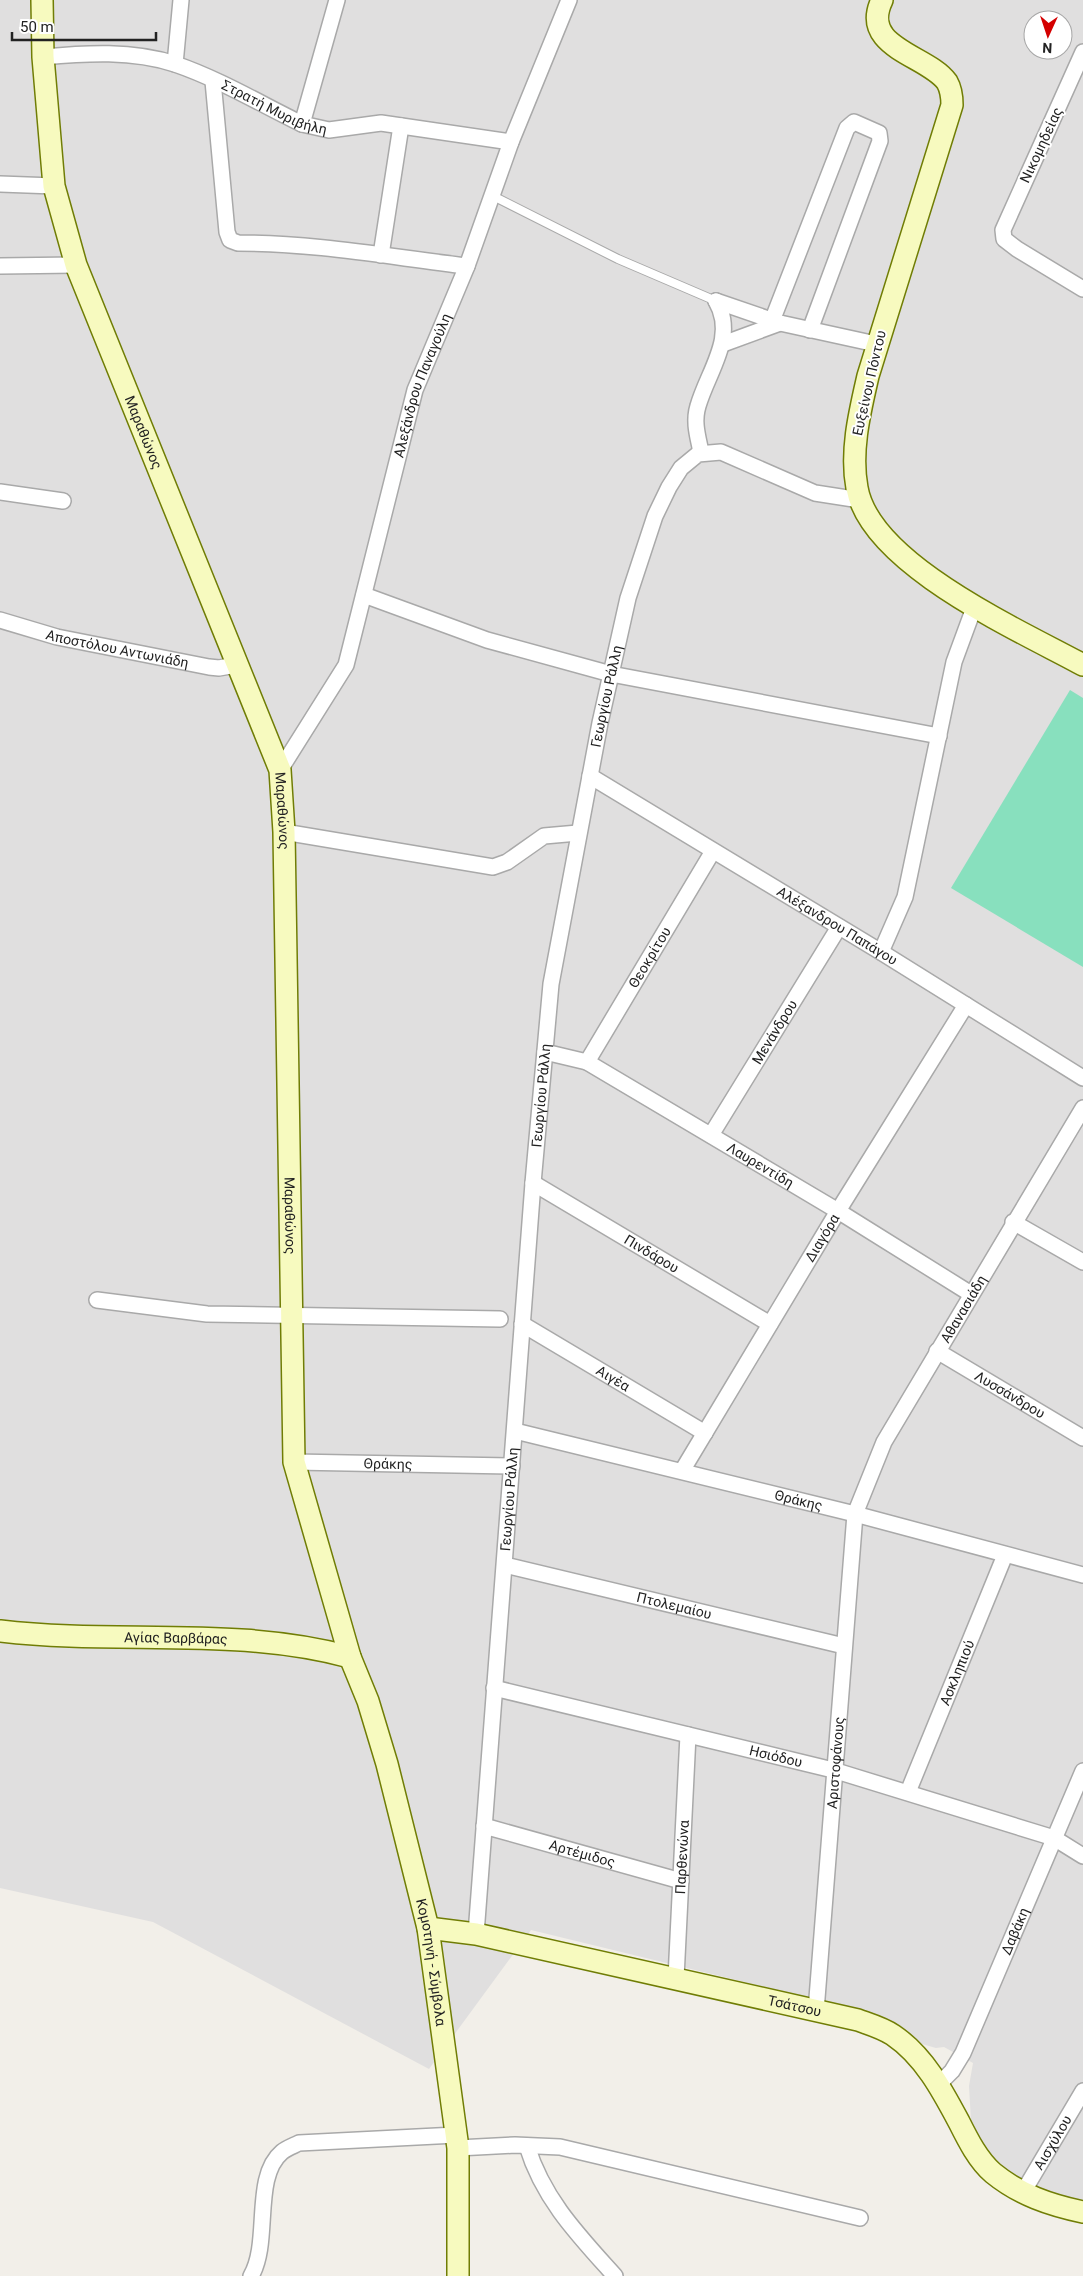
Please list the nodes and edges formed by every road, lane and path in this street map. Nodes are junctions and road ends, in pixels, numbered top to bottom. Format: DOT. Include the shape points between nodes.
graph roads {
  1 [pos="42,0"];
  2 [pos="181,0"];
  3 [pos="337,0"];
  4 [pos="569,0"];
  5 [pos="882,0"];
  6 [pos="1083,52"];
  7 [pos="43,57"];
  8 [pos="174,64"];
  9 [pos="213,81"];
  10 [pos="302,124"];
  11 [pos="401,126"];
  12 [pos="511,142"];
  13 [pos="0,184"];
  14 [pos="54,186"];
  15 [pos="491,195"];
  16 [pos="381,255"];
  17 [pos="76,265"];
  18 [pos="0,266"];
  19 [pos="467,266"];
  20 [pos="1083,289"];
  21 [pos="716,301"];
  22 [pos="776,322"];
  23 [pos="810,330"];
  24 [pos="723,344"];
  25 [pos="876,344"];
  26 [pos="701,452"];
  27 [pos="0,492"];
  28 [pos="64,500"];
  29 [pos="860,500"];
  30 [pos="364,595"];
  31 [pos="976,605"];
  32 [pos="0,620"];
  33 [pos="236,665"];
  34 [pos="1083,665"];
  35 [pos="610,674"];
  36 [pos="939,736"];
  37 [pos="280,770"];
  38 [pos="590,776"];
  39 [pos="284,832"];
  40 [pos="578,833"];
  41 [pos="713,851"];
  42 [pos="839,927"];
  43 [pos="880,952"];
  44 [pos="966,1005"];
  45 [pos="545,1052"];
  46 [pos="587,1062"];
  47 [pos="1083,1078"];
  48 [pos="1083,1108"];
  49 [pos="711,1136"];
  50 [pos="533,1183"];
  51 [pos="838,1211"];
  52 [pos="1013,1222"];
  53 [pos="1083,1262"];
  54 [pos="971,1294"];
  55 [pos="97,1300"];
  56 [pos="291,1315"];
  57 [pos="500,1319"];
  58 [pos="522,1324"];
  59 [pos="770,1324"];
  60 [pos="937,1351"];
  61 [pos="515,1431"];
  62 [pos="705,1433"];
  63 [pos="1083,1438"];
  64 [pos="294,1462"];
  65 [pos="512,1466"];
  66 [pos="682,1471"];
  67 [pos="855,1514"];
  68 [pos="1005,1555"];
  69 [pos="505,1565"];
  70 [pos="1083,1575"];
  71 [pos="0,1631"];
  72 [pos="844,1646"];
  73 [pos="350,1657"];
  74 [pos="494,1688"];
  75 [pos="688,1735"];
  76 [pos="833,1770"];
  77 [pos="1083,1771"];
  78 [pos="908,1792"];
  79 [pos="484,1826"];
  80 [pos="1054,1838"];
  81 [pos="1083,1856"];
  82 [pos="681,1881"];
  83 [pos="428,1928"];
  84 [pos="476,1934"];
  85 [pos="676,1978"];
  86 [pos="816,2011"];
  87 [pos="939,2084"];
  88 [pos="1083,2091"];
  89 [pos="457,2142"];
  90 [pos="527,2146"];
  91 [pos="1022,2194"];
  92 [pos="1083,2212"];
  93 [pos="860,2218"];
  94 [pos="251,2276"];
  95 [pos="458,2276"];
  96 [pos="615,2276"];
  1 -- 7 [label="street, Μαραθώνος"];
  2 -- 8 [label="street"];
  3 -- 10 [label="street"];
  4 -- 12 [label="street, Αλεξάνδρου Παναγούλη"];
  5 -- 25 [label="street, Ευξείνου Πόντου" via="878,12 880,28 893,46 943,78 949,87 952,105"];
  6 -- 20 [label="street, Νικομηδείας" via="1003,230 1004,238 1017,249"];
  7 -- 8 [label="street, Στρατή Μυριβήλη" via="114,53"];
  7 -- 14 [label="street, Μαραθώνος"];
  8 -- 9 [label="street, Στρατή Μυριβήλη"];
  9 -- 10 [label="street, Στρατή Μυριβήλη"];
  9 -- 16 [label="street" via="230,240 238,243 290,243"];
  10 -- 11 [label="street, Στρατή Μυριβήλη" via="329,130 378,123"];
  11 -- 12 [label="street, Στρατή Μυριβήλη"];
  11 -- 16 [label="street"];
  12 -- 15 [label="street, Αλεξάνδρου Παναγούλη"];
  13 -- 14 [label="street"];
  14 -- 17 [label="street, Μαραθώνος"];
  15 -- 19 [label="street, Αλεξάνδρου Παναγούλη"];
  15 -- 21 [label="lane" via="618,259"];
  16 -- 19 [label="street"];
  17 -- 18 [label="street"];
  17 -- 33 [label="street, Μαραθώνος"];
  19 -- 30 [label="street, Αλεξάνδρου Παναγούλη" via="415,390"];
  21 -- 22 [label="street"];
  21 -- 24 [label="street" via="724,316"];
  22 -- 23 [label="street"];
  22 -- 23 [label="street" via="847,128 854,122 859,123 879,133 880,141"];
  22 -- 24 [label="street"];
  23 -- 25 [label="street"];
  24 -- 26 [label="street" via="698,407 696,431"];
  25 -- 29 [label="street, Ευξείνου Πόντου" via="856,438 854,468"];
  26 -- 29 [label="street" via="726,453 815,493"];
  26 -- 35 [label="street, Γεωργίου Ράλλη" via="677,472 655,516 628,598"];
  27 -- 28 [label="street"];
  29 -- 31 [label="street, Ευξείνου Πόντου" via="874,527 896,552 923,573"];
  30 -- 35 [label="street" via="487,640"];
  30 -- 37 [label="street, Αλεξάνδρου Παναγούλη" via="346,665"];
  31 -- 34 [label="street, Ευξείνου Πόντου"];
  31 -- 36 [label="street" via="956,654"];
  32 -- 33 [label="street, Αποστόλου Αντωνιάδη" via="57,637 209,667"];
  33 -- 37 [label="street, Μαραθώνος"];
  35 -- 36 [label="street"];
  35 -- 38 [label="street, Γεωργίου Ράλλη"];
  36 -- 43 [label="street" via="905,897"];
  37 -- 39 [label="street, Μαραθώνος"];
  38 -- 40 [label="street, Γεωργίου Ράλλη"];
  38 -- 41 [label="street, Αλέξανδρου Παπάγου"];
  39 -- 40 [label="street" via="493,867 507,862 544,836"];
  39 -- 56 [label="street, Μαραθώνος"];
  40 -- 45 [label="street, Γεωργίου Ράλλη" via="551,984"];
  41 -- 42 [label="street, Αλέξανδρου Παπάγου"];
  41 -- 46 [label="street, Θεοκρίτου"];
  42 -- 43 [label="street, Αλέξανδρου Παπάγου"];
  42 -- 49 [label="street, Μενάνδρου"];
  43 -- 44 [label="street, Αλέξανδρου Παπάγου"];
  44 -- 47 [label="street, Αλέξανδρου Παπάγου"];
  44 -- 51 [label="street, Διαγόρα"];
  45 -- 46 [label="street, Λαυρεντίδη"];
  45 -- 50 [label="street, Γεωργίου Ράλλη"];
  46 -- 49 [label="street, Λαυρεντίδη"];
  48 -- 52 [label="street, Αθανασιάδη"];
  49 -- 51 [label="street, Λαυρεντίδη"];
  50 -- 58 [label="street, Γεωργίου Ράλλη"];
  50 -- 59 [label="street, Πινδάρου"];
  51 -- 54 [label="street, Λαυρεντίδη"];
  51 -- 59 [label="street, Διαγόρα"];
  52 -- 53 [label="street"];
  52 -- 54 [label="street, Αθανασιάδη"];
  54 -- 60 [label="street, Αθανασιάδη"];
  55 -- 56 [label="street" via="207,1314"];
  56 -- 57 [label="street"];
  56 -- 64 [label="street, Μαραθώνος"];
  58 -- 61 [label="street, Γεωργίου Ράλλη"];
  58 -- 62 [label="street, Αιγέα"];
  59 -- 62 [label="street, Διαγόρα"];
  60 -- 63 [label="street, Λυσσάνδρου"];
  60 -- 67 [label="street, Αθανασιάδη" via="884,1442"];
  61 -- 65 [label="street, Γεωργίου Ράλλη"];
  61 -- 66 [label="street, Θράκης"];
  62 -- 66 [label="street, Διαγόρα"];
  64 -- 65 [label="street, Θράκης"];
  64 -- 73 [label="street, Μαραθώνος"];
  65 -- 69 [label="street, Γεωργίου Ράλλη"];
  66 -- 67 [label="street, Θράκης"];
  67 -- 68 [label="street, Θράκης"];
  67 -- 72 [label="street, Αριστοφάνους"];
  68 -- 70 [label="street, Θράκης"];
  68 -- 78 [label="street, Ασκληπιού"];
  69 -- 72 [label="street, Πτολεμαίου"];
  69 -- 74 [label="street, Γεωργίου Ράλλη"];
  71 -- 73 [label="street, Αγίας Βαρβάρας" via="45,1636 274,1642"];
  72 -- 76 [label="street, Αριστοφάνους"];
  73 -- 83 [label="street, Κομοτηνή - Σύμβολα" via="368,1701 387,1764"];
  74 -- 75 [label="street, Ησιόδου"];
  74 -- 79 [label="street, Γεωργίου Ράλλη"];
  75 -- 76 [label="street, Ησιόδου"];
  75 -- 82 [label="street, Παρθενώνα"];
  76 -- 78 [label="street, Ησιόδου"];
  76 -- 86 [label="street, Αριστοφάνους"];
  77 -- 80 [label="street, Δαβάκη"];
  78 -- 80 [label="street, Ησιόδου"];
  79 -- 82 [label="street, Αρτέμιδος"];
  79 -- 84 [label="street, Γεωργίου Ράλλη"];
  80 -- 81 [label="street, Ησιόδου"];
  80 -- 87 [label="street, Δαβάκη" via="963,2053"];
  82 -- 85 [label="street, Παρθενώνα"];
  83 -- 84 [label="street, Τσάτσου"];
  83 -- 89 [label="street, Κομοτηνή - Σύμβολα"];
  84 -- 85 [label="street, Τσάτσου"];
  85 -- 86 [label="street, Τσάτσου"];
  86 -- 87 [label="street, Τσάτσου" via="858,2020 892,2034 917,2056"];
  87 -- 91 [label="street, Τσάτσου" via="971,2145 992,2172"];
  88 -- 91 [label="street, Αισχύλου"];
  89 -- 90 [label="street"];
  89 -- 94 [label="street" via="299,2143 282,2152 268,2176 259,2260"];
  89 -- 95 [label="street, Κομοτηνή - Σύμβολα"];
  90 -- 93 [label="street" via="560,2147"];
  90 -- 96 [label="street" via="534,2169 567,2223"];
  91 -- 92 [label="street, Τσάτσου"];
}
